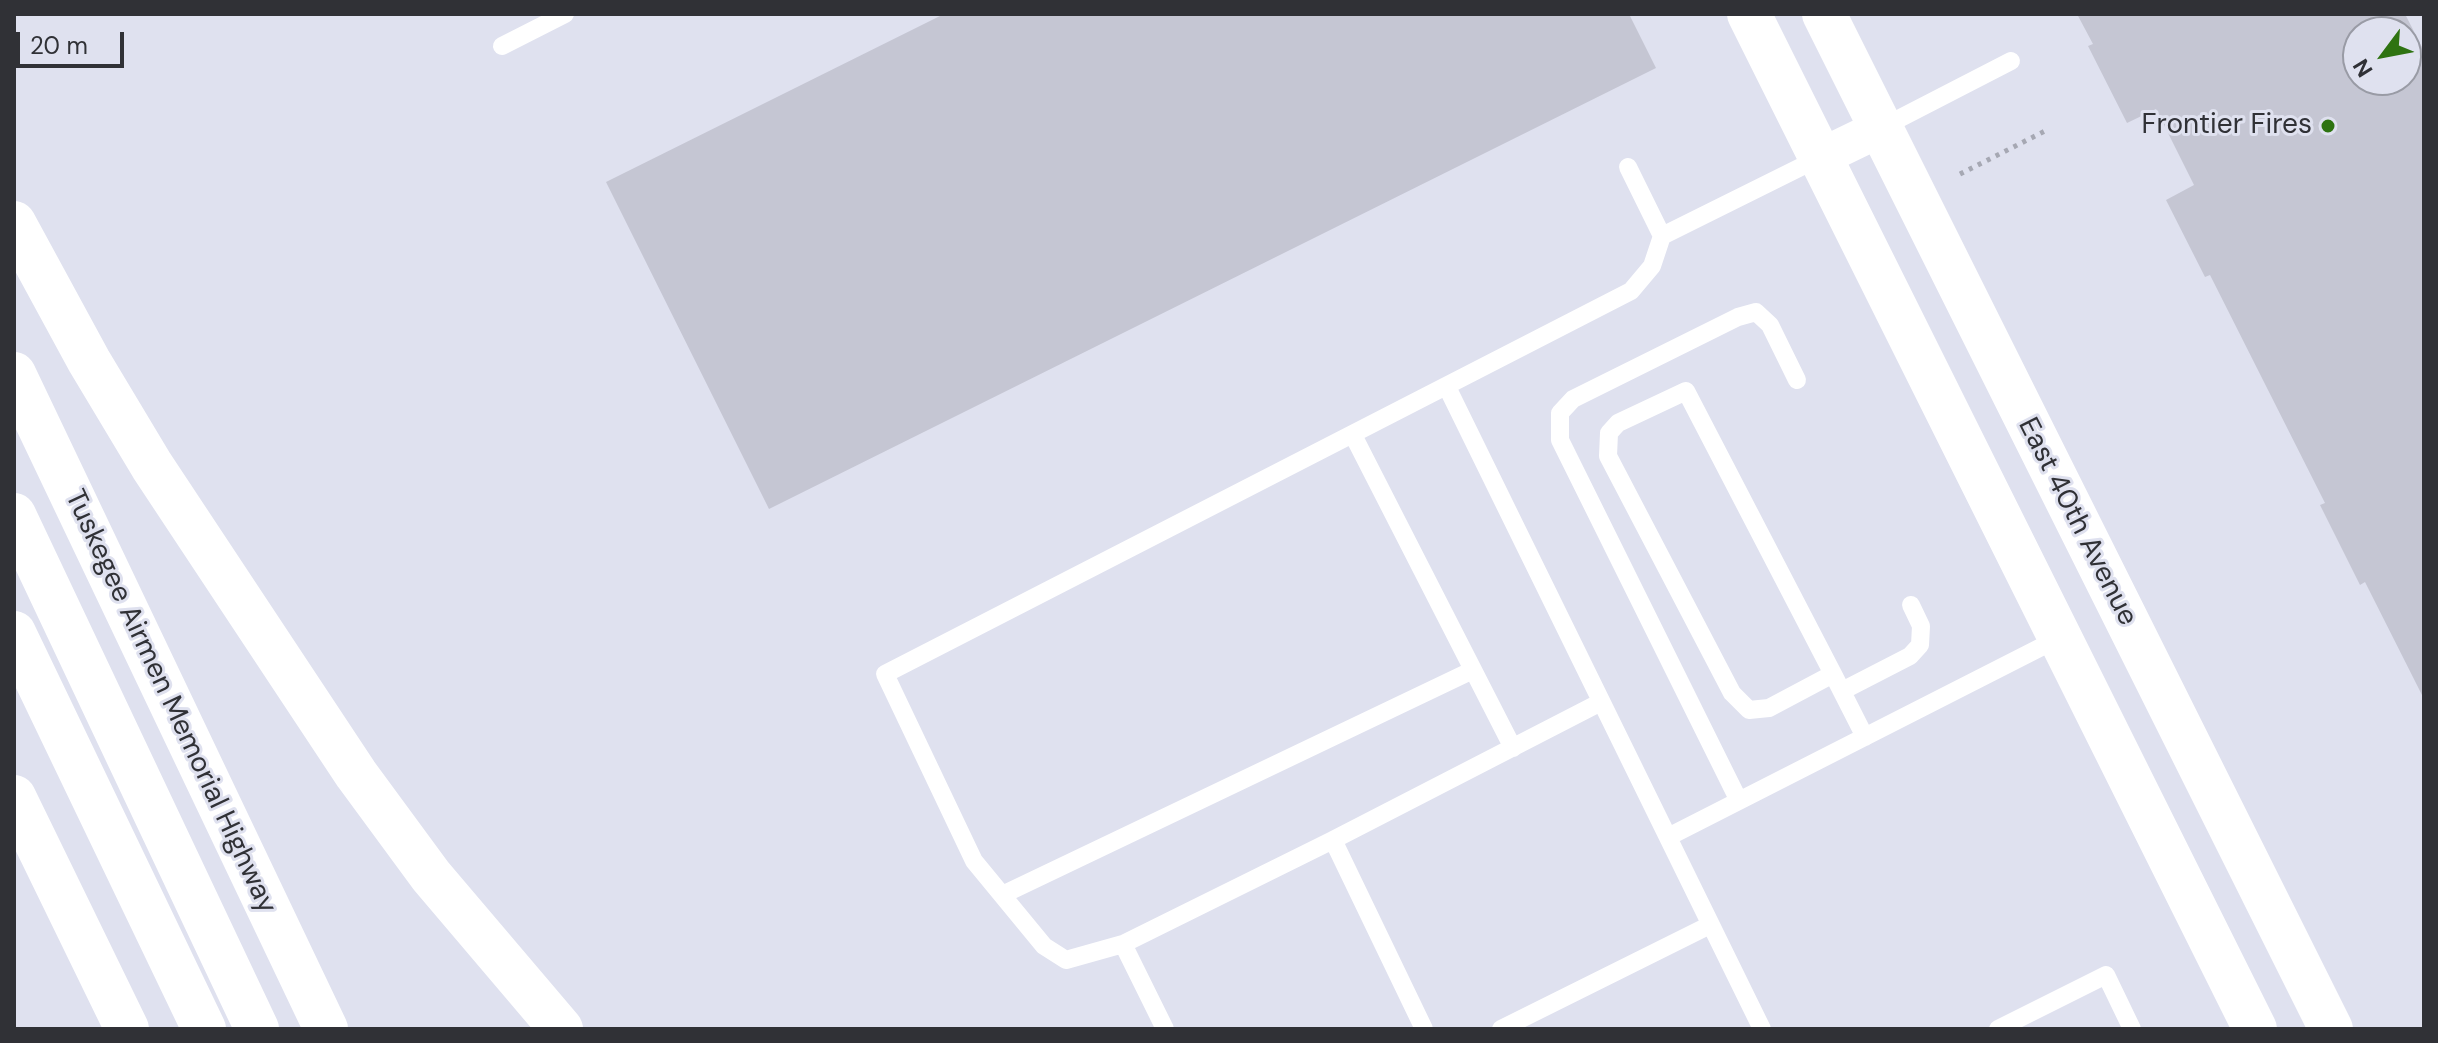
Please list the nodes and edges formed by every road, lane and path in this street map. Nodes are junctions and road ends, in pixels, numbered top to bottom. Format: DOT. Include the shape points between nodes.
graph roads {
  1 [pos="565,14"];
  2 [pos="1749,14"];
  3 [pos="1824,14"];
  4 [pos="502,46"];
  5 [pos="2011,61"];
  6 [pos="1881,128"];
  7 [pos="2047,130"];
  8 [pos="1819,158"];
  9 [pos="1628,167"];
  10 [pos="1960,174"];
  11 [pos="14,223"];
  12 [pos="1662,236"];
  13 [pos="14,374"];
  14 [pos="1797,380"];
  15 [pos="1447,387"];
  16 [pos="1353,435"];
  17 [pos="14,515"];
  18 [pos="1911,605"];
  19 [pos="14,633"];
  20 [pos="2059,638"];
  21 [pos="1473,670"];
  22 [pos="1833,674"];
  23 [pos="1842,691"];
  24 [pos="1601,702"];
  25 [pos="1865,737"];
  26 [pos="1513,748"];
  27 [pos="14,797"];
  28 [pos="1739,801"];
  29 [pos="1668,837"];
  30 [pos="1333,840"];
  31 [pos="1002,895"];
  32 [pos="1710,925"];
  33 [pos="1123,944"];
  34 [pos="127,1029"];
  35 [pos="204,1029"];
  36 [pos="257,1029"];
  37 [pos="326,1029"];
  38 [pos="561,1029"];
  39 [pos="1165,1029"];
  40 [pos="1424,1029"];
  41 [pos="1501,1029"];
  42 [pos="1762,1029"];
  43 [pos="1998,1029"];
  44 [pos="2132,1029"];
  45 [pos="2255,1029"];
  46 [pos="2331,1029"];
  1 -- 4 [label="lane"];
  2 -- 8 [label="main road"];
  3 -- 6 [label="main road, East 40th Avenue"];
  5 -- 6 [label="lane"];
  6 -- 8 [label="street"];
  6 -- 46 [label="main road, East 40th Avenue"];
  7 -- 10 [label="path"];
  8 -- 12 [label="lane"];
  8 -- 20 [label="main road"];
  9 -- 12 [label="lane"];
  11 -- 38 [label="main road" via="152,466 356,774 431,876"];
  12 -- 15 [label="lane" via="1652,266 1631,291"];
  13 -- 37 [label="main road, Tuskegee Airmen Memorial Highway"];
  14 -- 28 [label="lane" via="1770,325 1756,312 1573,399 1560,413 1560,440"];
  15 -- 16 [label="lane"];
  15 -- 24 [label="lane"];
  16 -- 21 [label="lane"];
  16 -- 31 [label="lane" via="885,674 974,861"];
  17 -- 36 [label="main road"];
  18 -- 23 [label="lane" via="1921,626 1920,645 1910,656"];
  19 -- 35 [label="main road"];
  20 -- 25 [label="lane"];
  20 -- 45 [label="main road"];
  21 -- 26 [label="lane"];
  21 -- 31 [label="lane"];
  22 -- 22 [label="lane" via="1686,391 1618,423 1609,433 1608,456 1732,693 1749,710 1769,708"];
  22 -- 23 [label="lane"];
  23 -- 25 [label="lane"];
  24 -- 26 [label="lane"];
  24 -- 29 [label="lane"];
  25 -- 28 [label="lane"];
  26 -- 30 [label="lane"];
  27 -- 34 [label="main road"];
  28 -- 29 [label="lane"];
  29 -- 32 [label="lane"];
  30 -- 33 [label="lane"];
  30 -- 40 [label="lane"];
  31 -- 33 [label="lane" via="1044,946 1066,960"];
  32 -- 41 [label="lane"];
  32 -- 42 [label="lane"];
  33 -- 39 [label="lane"];
  43 -- 44 [label="lane" via="2106,975"];
}
